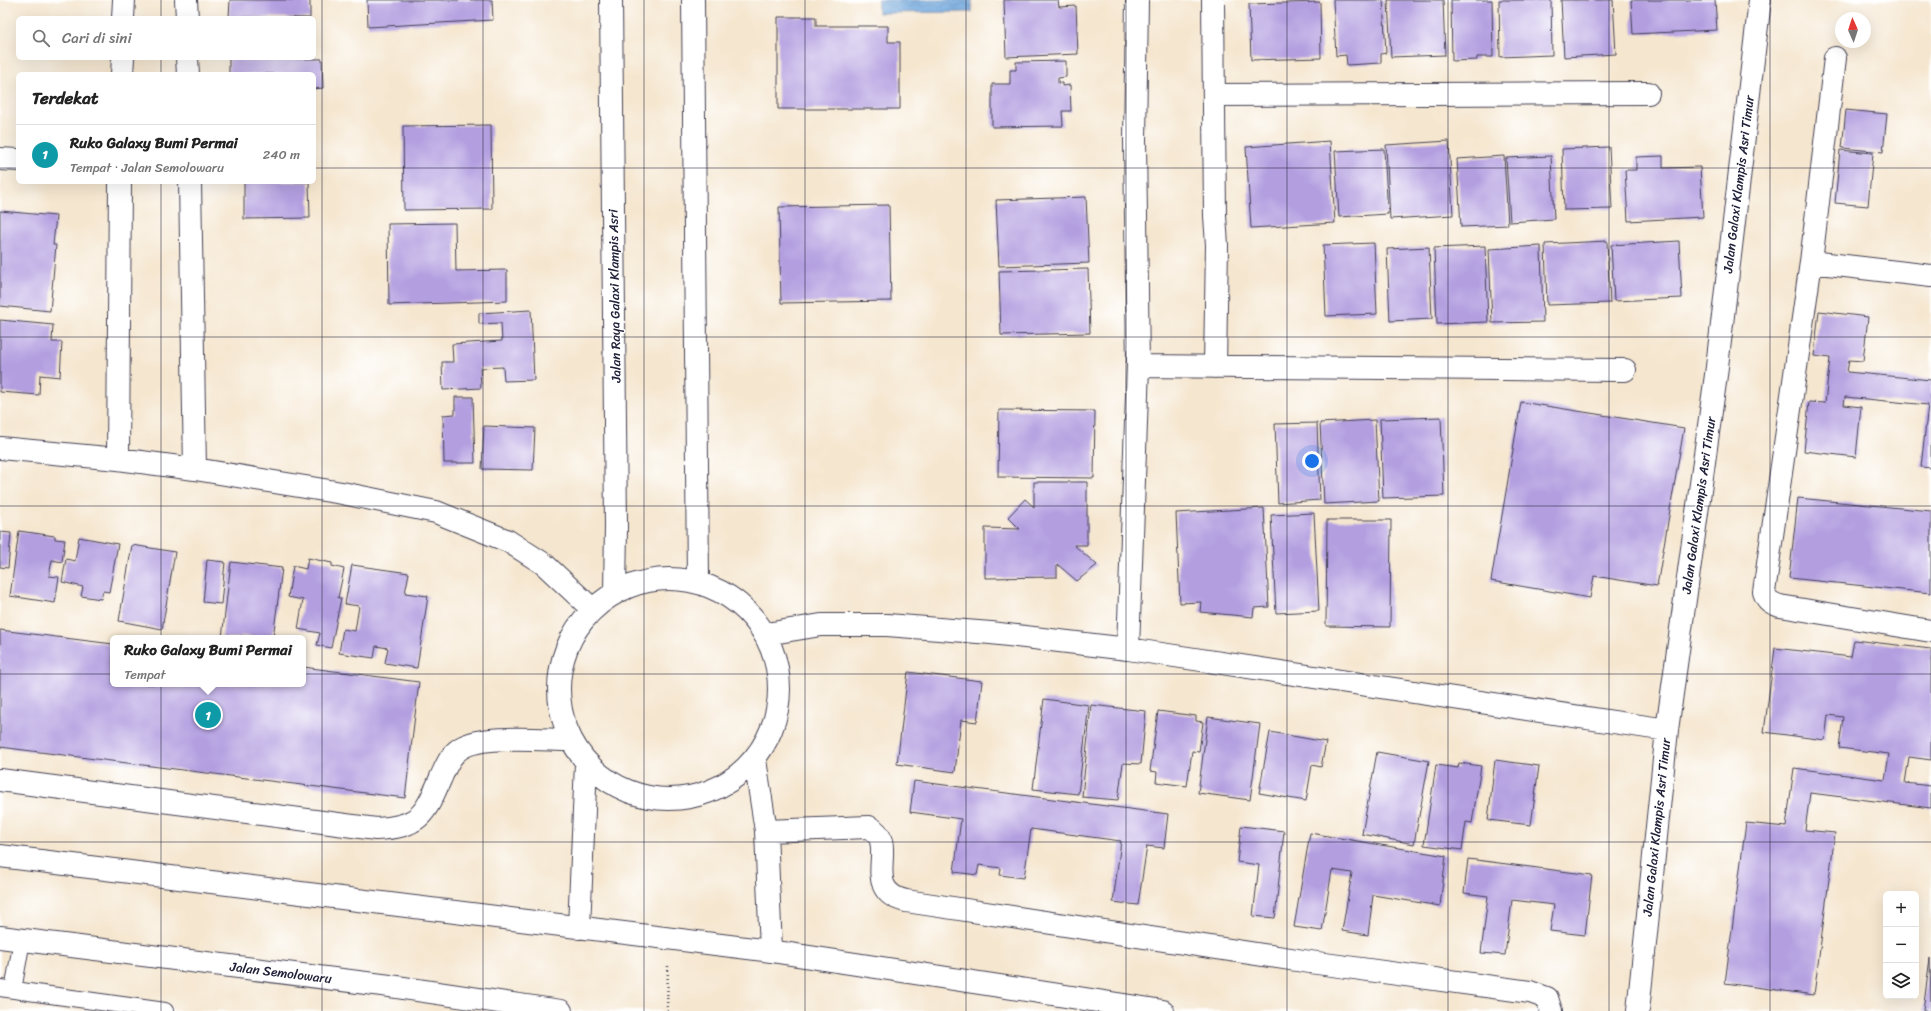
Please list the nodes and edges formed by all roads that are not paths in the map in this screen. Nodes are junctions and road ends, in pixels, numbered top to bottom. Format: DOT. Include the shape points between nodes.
graph roads {
  1 [pos="124,0"];
  2 [pos="186,0"];
  3 [pos="611,0"];
  4 [pos="692,0"];
  5 [pos="1137,0"];
  6 [pos="1213,0"];
  7 [pos="1760,0"];
  8 [pos="123,16"];
  9 [pos="186,16"];
  10 [pos="1835,58"];
  11 [pos="123,60"];
  12 [pos="187,60"];
  13 [pos="122,72"];
  14 [pos="188,72"];
  15 [pos="1648,93"];
  16 [pos="1214,96"];
  17 [pos="0,159"];
  18 [pos="16,160"];
  19 [pos="120,184"];
  20 [pos="190,184"];
  21 [pos="1811,262"];
  22 [pos="1931,276"];
  23 [pos="1138,366"];
  24 [pos="1215,367"];
  25 [pos="1625,370"];
  26 [pos="0,448"];
  27 [pos="118,458"];
  28 [pos="195,469"];
  29 [pos="698,582"];
  30 [pos="615,592"];
  31 [pos="592,609"];
  32 [pos="1931,631"];
  33 [pos="766,634"];
  34 [pos="1128,649"];
  35 [pos="1667,730"];
  36 [pos="570,740"];
  37 [pos="754,760"];
  38 [pos="586,763"];
  39 [pos="0,780"];
  40 [pos="766,831"];
  41 [pos="0,856"];
  42 [pos="580,928"];
  43 [pos="0,937"];
  44 [pos="22,940"];
  45 [pos="771,951"];
  46 [pos="7,989"];
  47 [pos="165,1011"];
  48 [pos="561,1011"];
  49 [pos="1163,1011"];
  50 [pos="1551,1011"];
  51 [pos="1638,1011"];
  1 -- 8 [label="street"];
  2 -- 9 [label="street"];
  3 -- 30 [label="street, Jalan Raya Galaxi Klampis Asri"];
  4 -- 29 [label="street"];
  5 -- 23 [label="street" via="1135,141"];
  6 -- 16 [label="street"];
  7 -- 35 [label="street, Jalan Galaxi Klampis Asri Timur" via="1716,375"];
  10 -- 21 [label="street"];
  11 -- 13 [label="street"];
  12 -- 14 [label="street"];
  15 -- 16 [label="street"];
  16 -- 24 [label="street"];
  17 -- 18 [label="street"];
  19 -- 27 [label="street"];
  20 -- 28 [label="street"];
  21 -- 22 [label="street"];
  21 -- 32 [label="street" via="1764,592 1771,603 1780,606"];
  23 -- 24 [label="street"];
  23 -- 34 [label="street"];
  24 -- 25 [label="street"];
  26 -- 27 [label="street"];
  27 -- 28 [label="street"];
  28 -- 31 [label="street" via="342,493 436,512 508,541 544,564"];
  29 -- 30 [label="street" via="656,579"];
  29 -- 33 [label="street" via="737,601"];
  30 -- 31 [label="street"];
  31 -- 36 [label="street" via="574,631 562,657 557,685 560,713"];
  33 -- 34 [label="street" via="821,624 887,625 991,633"];
  33 -- 37 [label="street" via="778,665 780,699 772,731"];
  34 -- 35 [label="street"];
  35 -- 51 [label="street, Jalan Galaxi Klampis Asri Timur"];
  36 -- 38 [label="street"];
  36 -- 39 [label="street" via="491,740 462,747 448,761 425,811 416,821 391,828 376,829"];
  37 -- 38 [label="street" via="731,781 702,795 671,800 640,796 611,783"];
  37 -- 40 [label="street"];
  38 -- 42 [label="street"];
  40 -- 45 [label="street"];
  40 -- 50 [label="street" via="870,827 880,836 884,887 896,899 1310,962 1530,992 1547,998"];
  41 -- 42 [label="street"];
  42 -- 45 [label="street"];
  43 -- 44 [label="street, Jalan Semolowaru"];
  44 -- 46 [label="lane"];
  44 -- 48 [label="street, Jalan Semolowaru" via="390,986"];
  45 -- 49 [label="street"];
  46 -- 47 [label="lane"];
}
